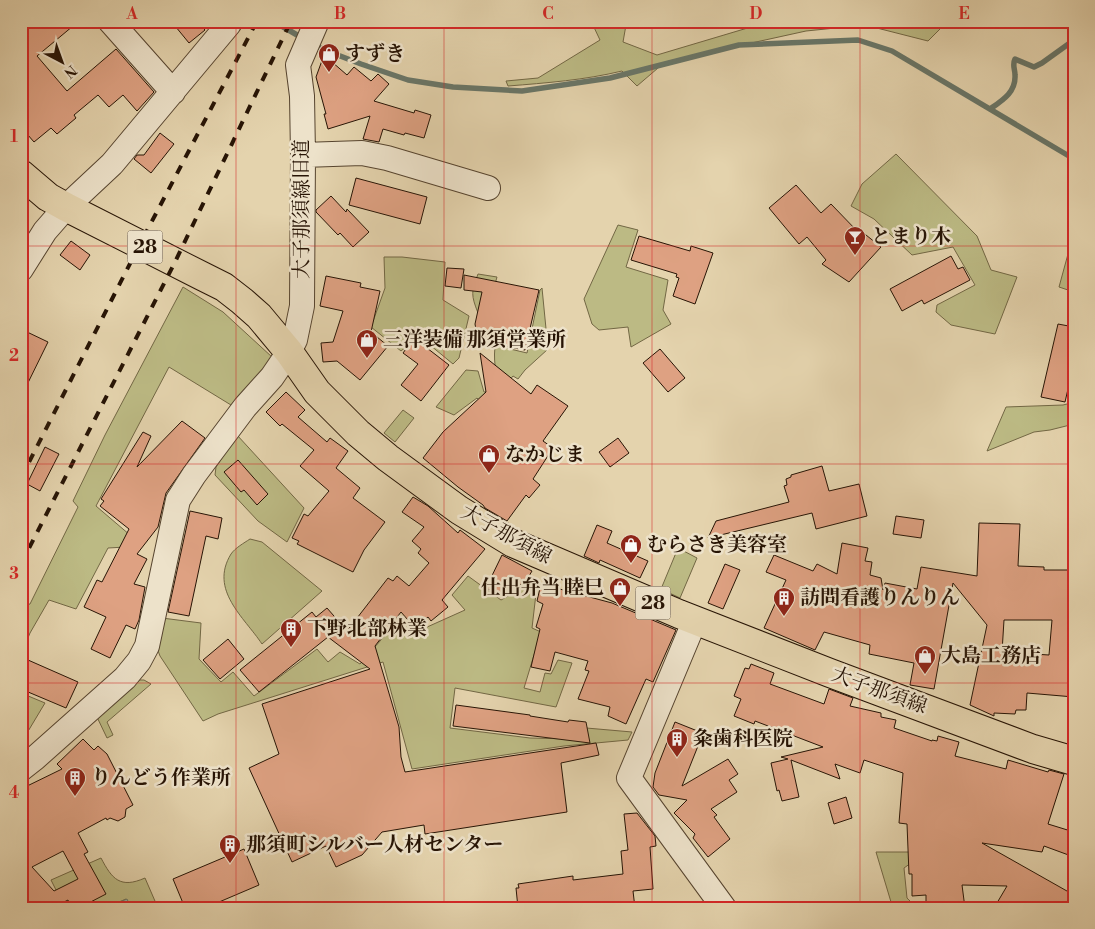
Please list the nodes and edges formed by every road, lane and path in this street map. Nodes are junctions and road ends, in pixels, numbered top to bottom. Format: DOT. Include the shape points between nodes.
graph roads {
  1 [pos="110,21"];
  2 [pos="229,24"];
  3 [pos="316,26"];
  4 [pos="173,92"];
  5 [pos="303,155"];
  6 [pos="21,174"];
  7 [pos="488,188"];
  8 [pos="66,207"];
  9 [pos="21,269"];
  10 [pos="289,352"];
  11 [pos="695,620"];
  12 [pos="1074,761"];
  13 [pos="21,769"];
  14 [pos="724,908"];
  1 -- 4 [label="street"];
  2 -- 4 [label="street"];
  3 -- 5 [label="street, 大子那須線旧道" via="300,60"];
  4 -- 8 [label="street" via="112,164"];
  5 -- 7 [label="street" via="362,153"];
  5 -- 10 [label="street, 大子那須線旧道" via="302,306 295,340"];
  6 -- 8 [label="main road, 大子那須線 / 28" via="48,197"];
  8 -- 9 [label="street" via="45,231"];
  8 -- 10 [label="main road, 大子那須線 / 28" via="224,287 259,316"];
  10 -- 11 [label="main road, 大子那須線 / 28" via="343,420 459,510 512,543"];
  10 -- 13 [label="street, 大子那須線旧道" via="178,500 147,646 139,661 125,678"];
  11 -- 12 [label="main road, 大子那須線 / 28" via="1033,749"];
  11 -- 14 [label="street" via="629,778"];
}
